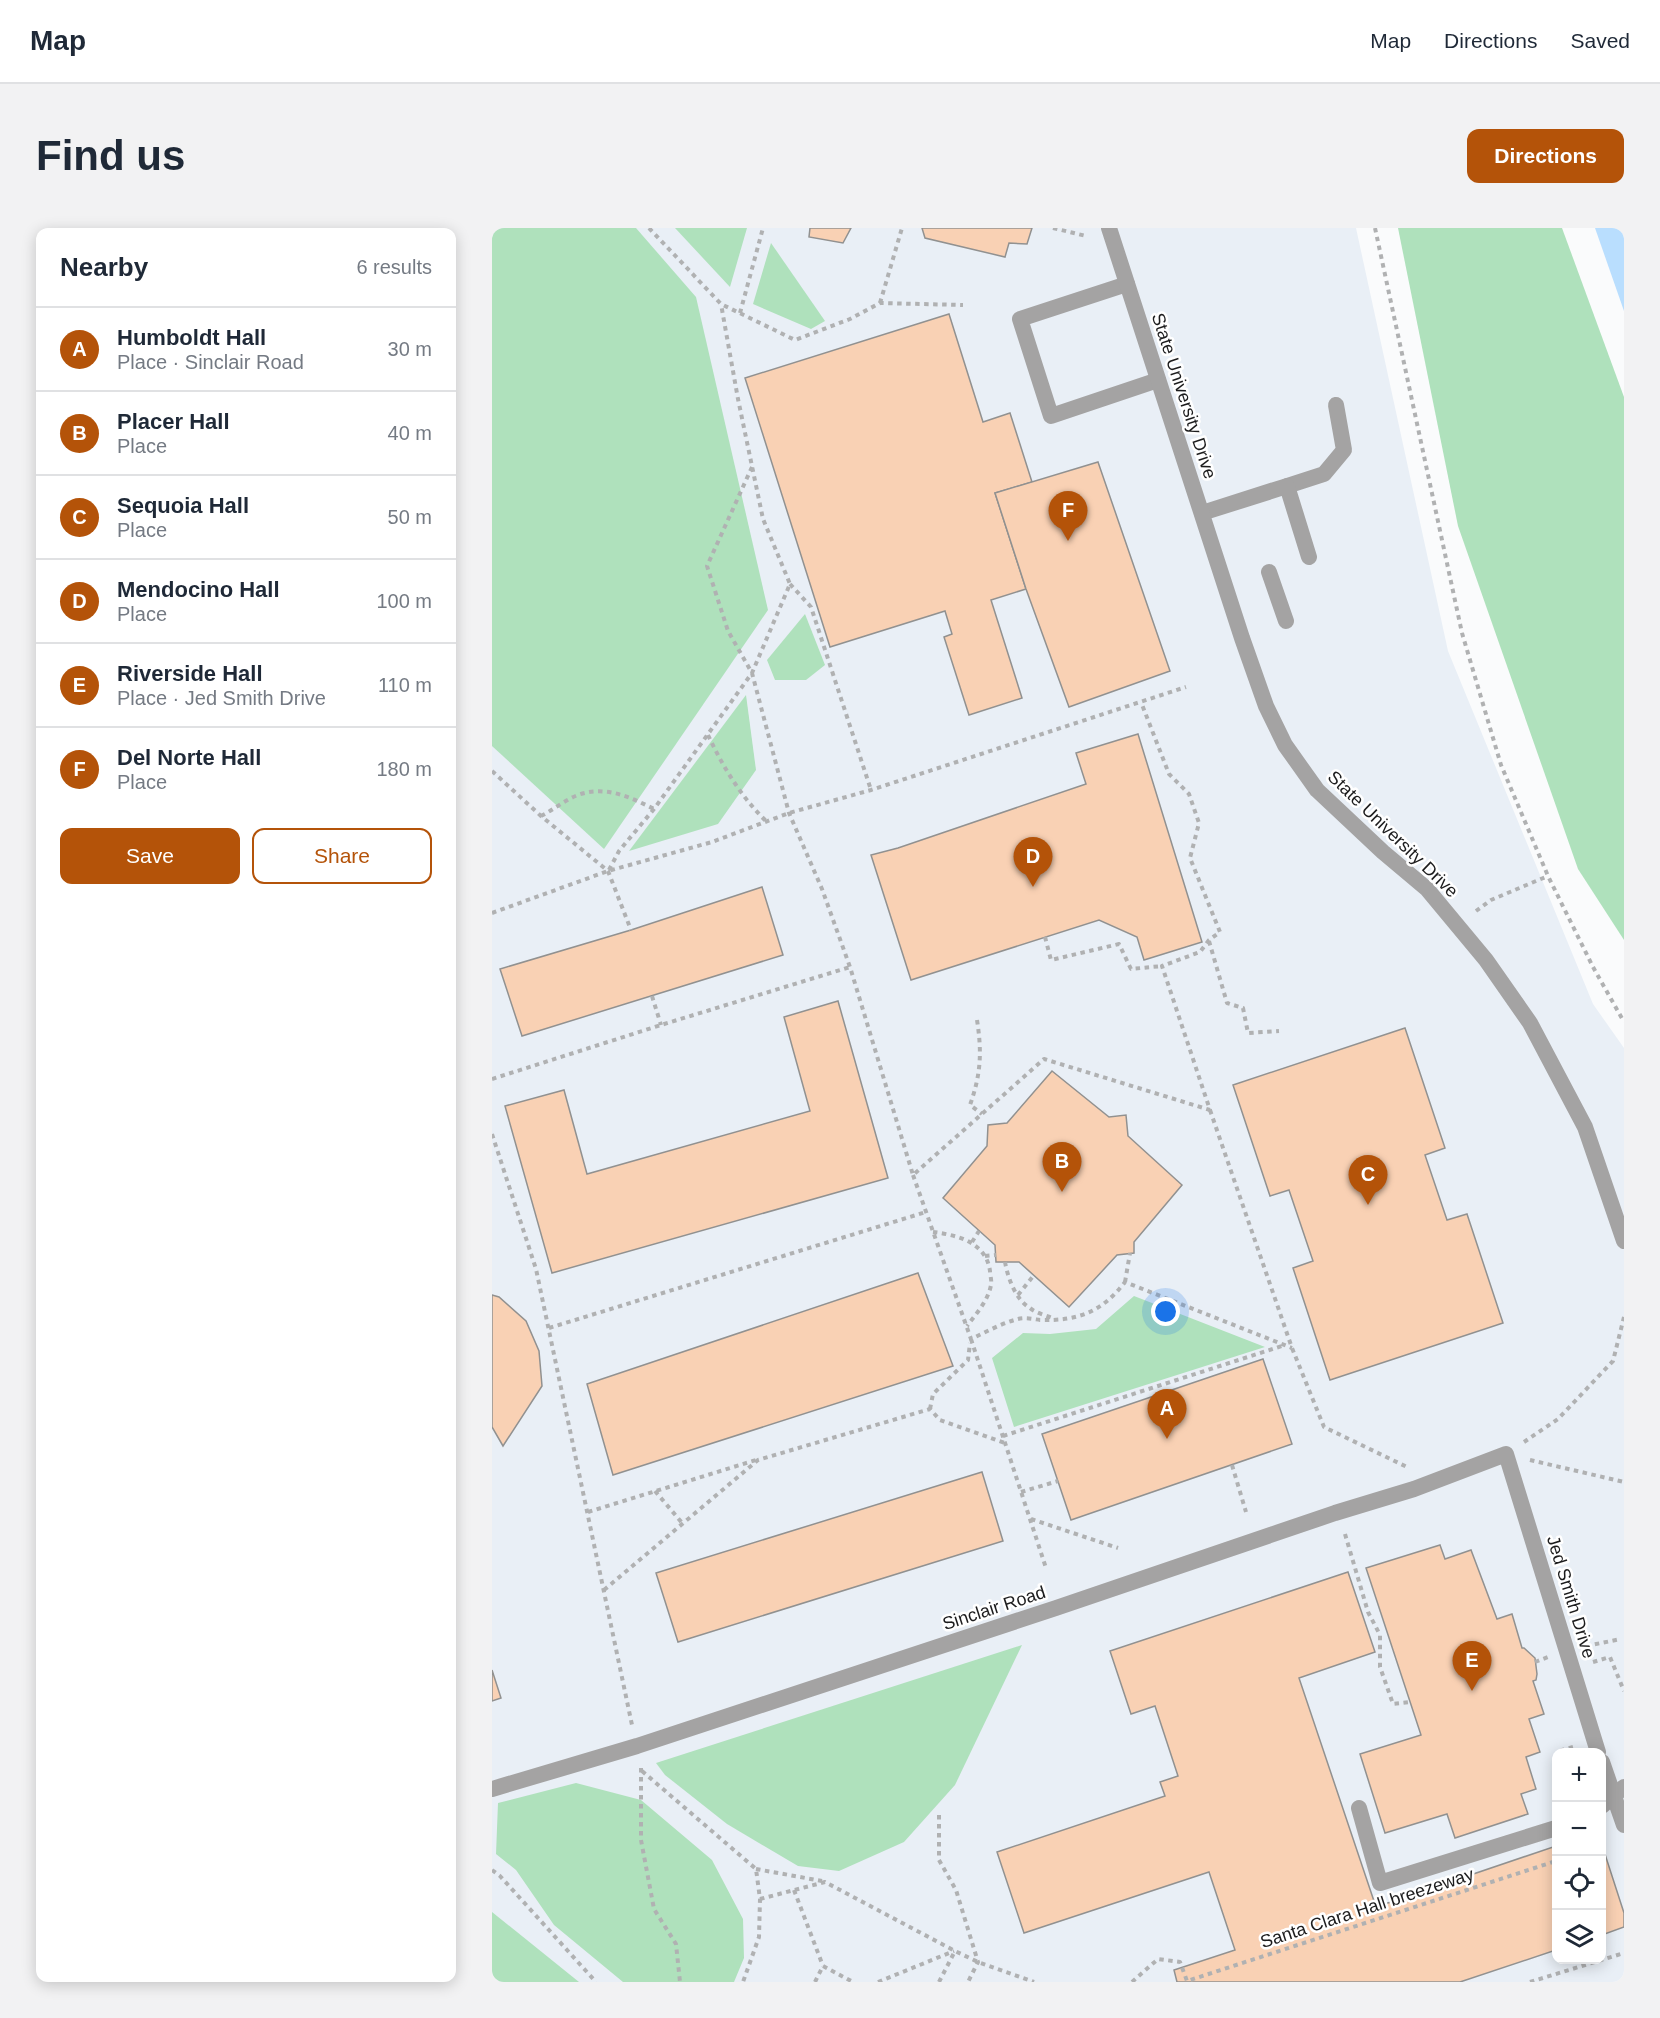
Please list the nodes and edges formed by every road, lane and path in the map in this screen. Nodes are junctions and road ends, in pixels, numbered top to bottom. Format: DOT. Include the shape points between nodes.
graph roads {
  1 [pos="649,228"];
  2 [pos="763,228"];
  3 [pos="902,228"];
  4 [pos="1053,228"];
  5 [pos="1109,228"];
  6 [pos="1375,228"];
  7 [pos="1086,236"];
  8 [pos="1127,284"];
  9 [pos="880,303"];
  10 [pos="721,304"];
  11 [pos="963,305"];
  12 [pos="740,313"];
  13 [pos="1158,380"];
  14 [pos="1336,405"];
  15 [pos="752,466"];
  16 [pos="1287,486"];
  17 [pos="1202,513"];
  18 [pos="1309,557"];
  19 [pos="1269,572"];
  20 [pos="790,584"];
  21 [pos="1286,621"];
  22 [pos="752,673"];
  23 [pos="1186,687"];
  24 [pos="1141,702"];
  25 [pos="708,735"];
  26 [pos="493,773"];
  27 [pos="492,781"];
  28 [pos="871,790"];
  29 [pos="654,809"];
  30 [pos="789,813"];
  31 [pos="541,816"];
  32 [pos="767,822"];
  33 [pos="608,871"];
  34 [pos="1548,876"];
  35 [pos="1476,911"];
  36 [pos="492,913"];
  37 [pos="631,930"];
  38 [pos="1046,937"];
  39 [pos="1209,940"];
  40 [pos="1162,966"];
  41 [pos="850,967"];
  42 [pos="652,996"];
  43 [pos="977,1020"];
  44 [pos="1624,1022"];
  45 [pos="661,1025"];
  46 [pos="1280,1031"];
  47 [pos="492,1079"];
  48 [pos="1210,1110"];
  49 [pos="982,1114"];
  50 [pos="492,1134"];
  51 [pos="913,1175"];
  52 [pos="926,1212"];
  53 [pos="979,1231"];
  54 [pos="933,1232"];
  55 [pos="1624,1241"];
  56 [pos="972,1242"];
  57 [pos="1130,1254"];
  58 [pos="996,1255"];
  59 [pos="985,1256"];
  60 [pos="1005,1262"];
  61 [pos="1034,1275"];
  62 [pos="1125,1282"];
  63 [pos="1018,1295"];
  64 [pos="1624,1317"];
  65 [pos="1053,1319"];
  66 [pos="966,1326"];
  67 [pos="549,1328"];
  68 [pos="971,1339"];
  69 [pos="1285,1345"];
  70 [pos="1292,1348"];
  71 [pos="930,1409"];
  72 [pos="1003,1436"];
  73 [pos="1005,1443"];
  74 [pos="1506,1454"];
  75 [pos="758,1460"];
  76 [pos="1232,1465"];
  77 [pos="1407,1467"];
  78 [pos="1058,1481"];
  79 [pos="1624,1482"];
  80 [pos="655,1491"];
  81 [pos="1021,1492"];
  82 [pos="588,1512"];
  83 [pos="1246,1512"];
  84 [pos="1030,1519"];
  85 [pos="683,1524"];
  86 [pos="1344,1529"];
  87 [pos="1118,1548"];
  88 [pos="1046,1568"];
  89 [pos="604,1590"];
  90 [pos="1621,1639"];
  91 [pos="1567,1650"];
  92 [pos="1610,1657"];
  93 [pos="1624,1690"];
  94 [pos="1410,1702"];
  95 [pos="637,1746"];
  96 [pos="1597,1748"];
  97 [pos="642,1771"];
  98 [pos="1606,1774"];
  99 [pos="492,1790"];
  100 [pos="1613,1796"];
  101 [pos="1359,1808"];
  102 [pos="939,1815"];
  103 [pos="1624,1825"];
  104 [pos="1552,1830"];
  105 [pos="1552,1863"];
  106 [pos="756,1869"];
  107 [pos="492,1870"];
  108 [pos="825,1882"];
  109 [pos="794,1890"];
  110 [pos="760,1899"];
  111 [pos="954,1951"];
  112 [pos="1624,1953"];
  113 [pos="978,1962"];
  114 [pos="824,1966"];
  115 [pos="1187,1981"];
  116 [pos="596,1982"];
  117 [pos="680,1982"];
  118 [pos="743,1982"];
  119 [pos="815,1982"];
  120 [pos="853,1982"];
  121 [pos="878,1982"];
  122 [pos="939,1982"];
  123 [pos="968,1982"];
  124 [pos="1034,1982"];
  125 [pos="1132,1982"];
  126 [pos="1530,1982"];
  1 -- 10 [label="path"];
  2 -- 12 [label="path"];
  3 -- 9 [label="path"];
  4 -- 7 [label="path"];
  5 -- 8 [label="street, State University Drive"];
  6 -- 34 [label="path" via="1462,633 1502,765"];
  8 -- 13 [label="street, State University Drive"];
  8 -- 13 [label="street" via="1020,318 1051,416"];
  9 -- 11 [label="path"];
  9 -- 12 [label="path" via="795,340"];
  10 -- 12 [label="path"];
  10 -- 15 [label="path"];
  13 -- 17 [label="street, State University Drive"];
  14 -- 16 [label="street" via="1344,450 1324,474"];
  15 -- 20 [label="path" via="763,519"];
  15 -- 22 [label="path" via="707,566 728,631"];
  16 -- 17 [label="street"];
  16 -- 18 [label="street"];
  17 -- 55 [label="street, State University Drive" via="1266,706 1285,745 1317,790 1427,889 1486,960 1530,1023 1585,1127"];
  19 -- 21 [label="street"];
  20 -- 22 [label="path"];
  20 -- 28 [label="path" via="811,607"];
  22 -- 25 [label="path"];
  22 -- 30 [label="path"];
  23 -- 24 [label="path"];
  24 -- 28 [label="path"];
  24 -- 39 [label="path" via="1169,774 1189,794 1199,823 1190,858 1220,932"];
  25 -- 29 [label="path"];
  25 -- 32 [label="path" via="748,804"];
  26 -- 27 [label="path"];
  26 -- 31 [label="path"];
  28 -- 30 [label="path"];
  29 -- 31 [label="path" via="628,796 604,791 578,795"];
  29 -- 33 [label="path"];
  30 -- 32 [label="path"];
  30 -- 41 [label="path"];
  31 -- 33 [label="path"];
  32 -- 33 [label="path"];
  33 -- 36 [label="path"];
  33 -- 37 [label="path"];
  34 -- 35 [label="path" via="1491,900"];
  34 -- 44 [label="path"];
  38 -- 40 [label="path" via="1052,960 1119,944 1131,969"];
  39 -- 40 [label="path" via="1200,952"];
  39 -- 46 [label="path" via="1227,1003 1243,1008 1248,1033"];
  40 -- 48 [label="path"];
  41 -- 45 [label="path"];
  41 -- 51 [label="path"];
  42 -- 45 [label="path"];
  43 -- 49 [label="path" via="981,1048 978,1082 970,1104"];
  45 -- 47 [label="path"];
  48 -- 49 [label="path" via="1044,1059"];
  48 -- 70 [label="path"];
  49 -- 51 [label="path"];
  50 -- 67 [label="path" via="536,1269"];
  51 -- 52 [label="path"];
  52 -- 54 [label="path"];
  52 -- 67 [label="path"];
  53 -- 56 [label="path"];
  54 -- 56 [label="path" via="954,1234"];
  54 -- 66 [label="path"];
  56 -- 59 [label="path"];
  57 -- 62 [label="path"];
  58 -- 59 [label="path"];
  59 -- 66 [label="path" via="991,1284 982,1307"];
  60 -- 63 [label="path"];
  61 -- 63 [label="path"];
  62 -- 65 [label="path" via="1096,1311"];
  62 -- 69 [label="path"];
  63 -- 65 [label="path" via="1028,1308"];
  64 -- 74 [label="path" via="1612,1361 1558,1419"];
  65 -- 68 [label="path" via="1020,1318"];
  66 -- 68 [label="path"];
  67 -- 82 [label="path"];
  68 -- 71 [label="path" via="968,1360 933,1394"];
  68 -- 72 [label="path"];
  69 -- 70 [label="path"];
  69 -- 72 [label="path"];
  70 -- 77 [label="path" via="1324,1427"];
  71 -- 73 [label="path" via="940,1420"];
  71 -- 75 [label="path"];
  72 -- 73 [label="path"];
  73 -- 81 [label="path"];
  74 -- 79 [label="path"];
  74 -- 91 [label="street, Jed Smith Drive"];
  74 -- 95 [label="street, Sinclair Road" via="1414,1489"];
  75 -- 80 [label="path"];
  75 -- 85 [label="path"];
  76 -- 83 [label="path"];
  78 -- 81 [label="path"];
  80 -- 82 [label="path"];
  80 -- 85 [label="path"];
  81 -- 84 [label="path"];
  82 -- 89 [label="path"];
  84 -- 87 [label="path"];
  84 -- 88 [label="path"];
  85 -- 89 [label="path"];
  86 -- 94 [label="path" via="1368,1612 1380,1635 1380,1667 1393,1704"];
  89 -- 95 [label="path"];
  90 -- 91 [label="path"];
  91 -- 96 [label="street, Jed Smith Drive"];
  92 -- 93 [label="path"];
  95 -- 97 [label="path"];
  95 -- 99 [label="street, Sinclair Road"];
  97 -- 106 [label="path"];
  97 -- 117 [label="path" via="642,1840 654,1910 676,1944"];
  98 -- 100 [label="street"];
  100 -- 103 [label="street"];
  101 -- 104 [label="street" via="1380,1883"];
  102 -- 113 [label="path" via="939,1860 956,1890"];
  105 -- 115 [label="path, Santa Clara Hall breezeway"];
  106 -- 108 [label="path"];
  106 -- 110 [label="path"];
  107 -- 116 [label="path"];
  108 -- 109 [label="path"];
  108 -- 111 [label="path"];
  109 -- 110 [label="path"];
  109 -- 114 [label="path"];
  110 -- 118 [label="path" via="759,1937"];
  111 -- 113 [label="path"];
  111 -- 121 [label="path"];
  111 -- 122 [label="path"];
  112 -- 126 [label="path"];
  113 -- 123 [label="path"];
  113 -- 124 [label="path"];
  114 -- 119 [label="path"];
  114 -- 120 [label="path"];
  115 -- 125 [label="path" via="1180,1962 1158,1959"];
}
